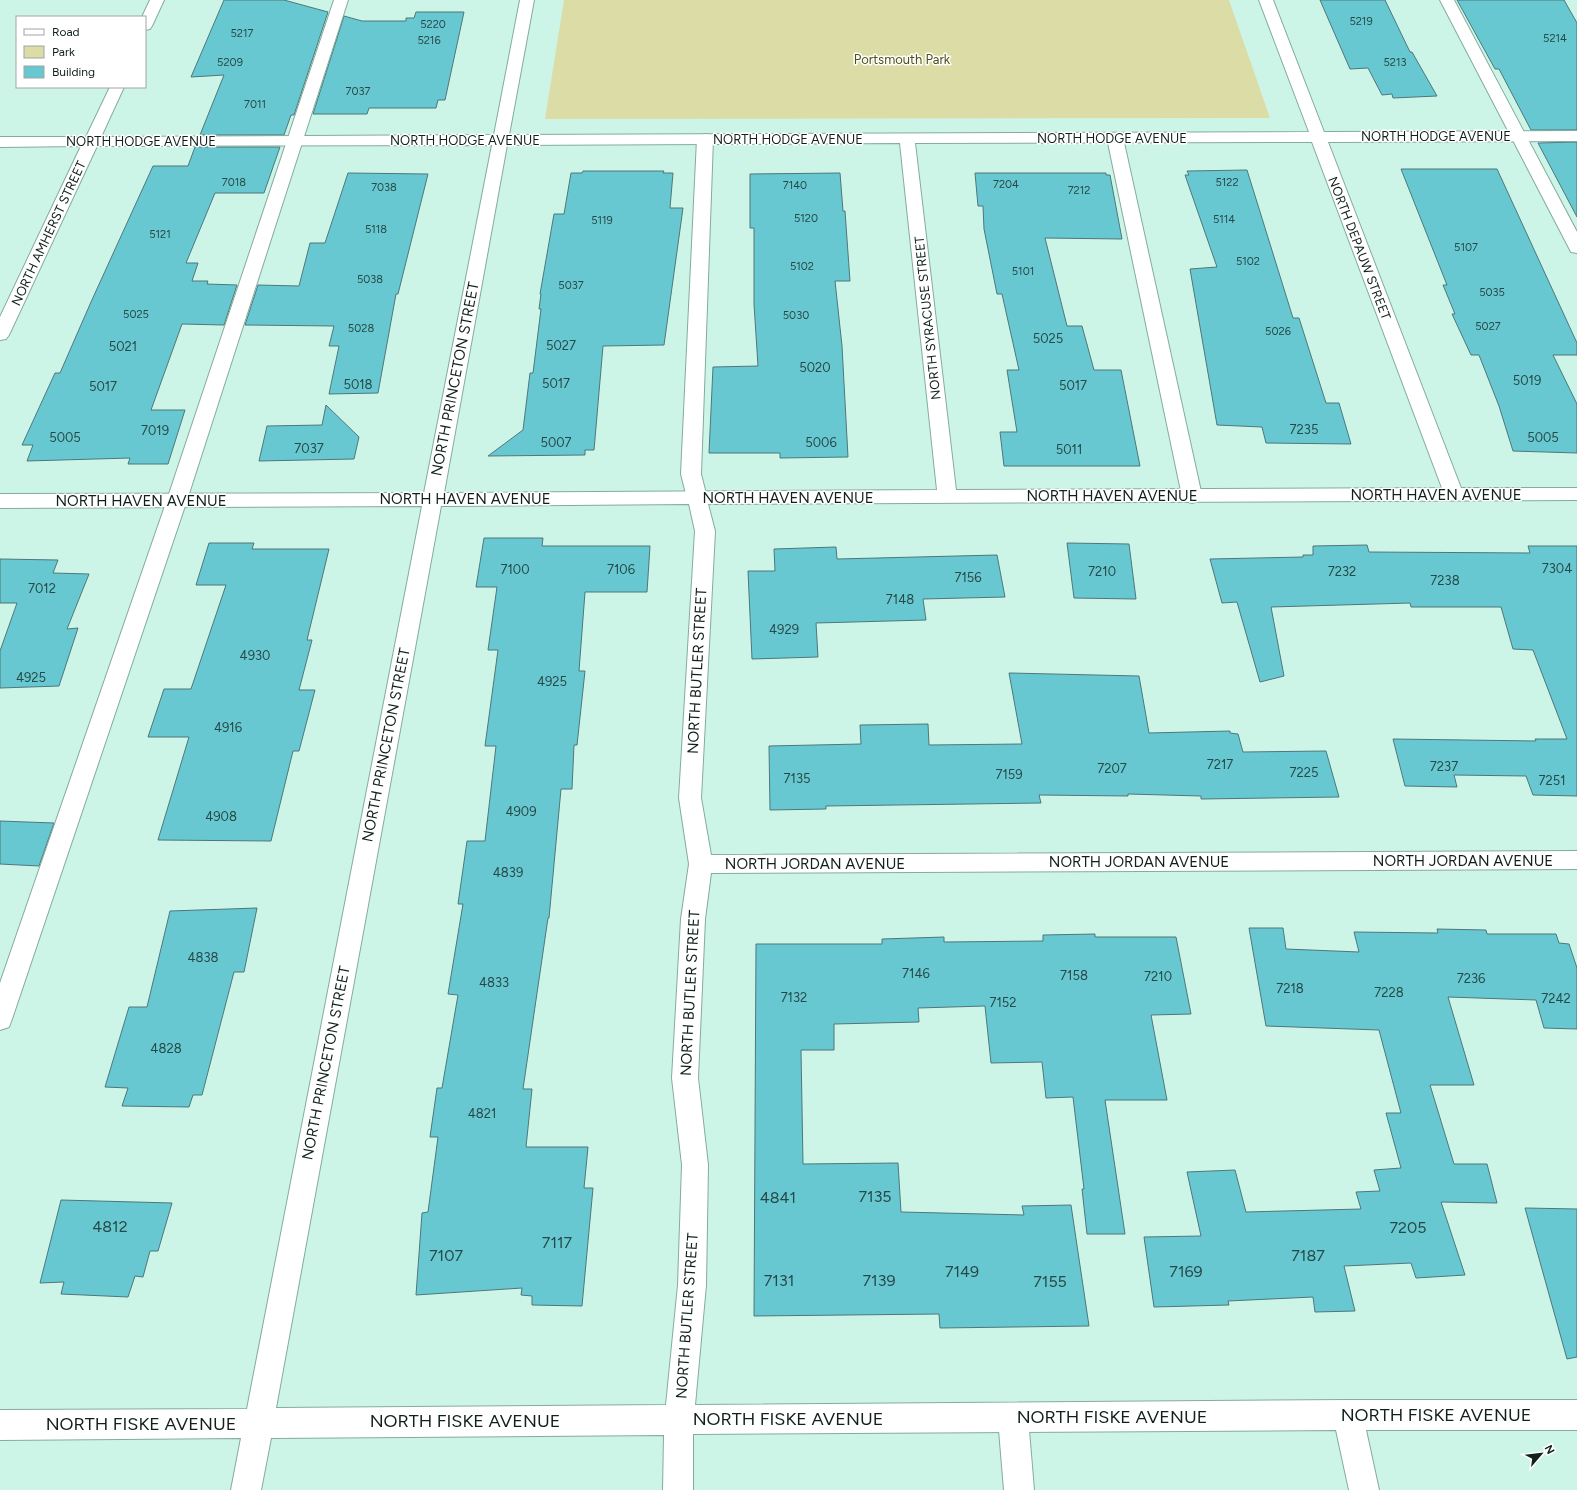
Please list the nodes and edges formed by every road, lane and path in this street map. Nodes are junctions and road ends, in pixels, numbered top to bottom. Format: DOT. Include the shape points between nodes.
graph roads {
  1 [pos="157,0"];
  2 [pos="341,0"];
  3 [pos="527,0"];
  4 [pos="1266,0"];
  5 [pos="1448,0"];
  6 [pos="146,24"];
  7 [pos="117,88"];
  8 [pos="1519,136"];
  9 [pos="1577,136"];
  10 [pos="1318,137"];
  11 [pos="907,138"];
  12 [pos="1115,138"];
  13 [pos="705,139"];
  14 [pos="295,140"];
  15 [pos="500,140"];
  16 [pos="0,142"];
  17 [pos="91,142"];
  18 [pos="1577,248"];
  19 [pos="0,335"];
  20 [pos="1577,494"];
  21 [pos="1454,495"];
  22 [pos="1192,496"];
  23 [pos="947,497"];
  24 [pos="697,498"];
  25 [pos="432,499"];
  26 [pos="177,500"];
  27 [pos="0,501"];
  28 [pos="1577,860"];
  29 [pos="701,864"];
  30 [pos="0,1019"];
  31 [pos="1348,1415"];
  32 [pos="1577,1415"];
  33 [pos="1013,1418"];
  34 [pos="679,1420"];
  35 [pos="259,1423"];
  36 [pos="0,1425"];
  37 [pos="246,1490"];
  38 [pos="678,1490"];
  39 [pos="1019,1490"];
  40 [pos="1364,1490"];
  1 -- 6 [label="street"];
  2 -- 14 [label="street"];
  3 -- 15 [label="street, NORTH PRINCETON STREET"];
  4 -- 10 [label="street, NORTH DEPAUW STREET"];
  5 -- 8 [label="street"];
  7 -- 17 [label="street, NORTH AMHERST STREET"];
  8 -- 9 [label="street, NORTH HODGE AVENUE"];
  8 -- 10 [label="street, NORTH HODGE AVENUE"];
  8 -- 18 [label="street"];
  10 -- 12 [label="street, NORTH HODGE AVENUE"];
  10 -- 21 [label="street, NORTH DEPAUW STREET"];
  11 -- 12 [label="street, NORTH HODGE AVENUE"];
  11 -- 13 [label="street, NORTH HODGE AVENUE"];
  11 -- 23 [label="street, NORTH SYRACUSE STREET"];
  12 -- 22 [label="street"];
  13 -- 15 [label="street, NORTH HODGE AVENUE"];
  13 -- 24 [label="street, NORTH BUTLER STREET" via="691,474"];
  14 -- 15 [label="street, NORTH HODGE AVENUE"];
  14 -- 17 [label="street, NORTH HODGE AVENUE"];
  14 -- 26 [label="street"];
  15 -- 25 [label="street, NORTH PRINCETON STREET"];
  16 -- 17 [label="street, NORTH HODGE AVENUE"];
  17 -- 19 [label="street, NORTH AMHERST STREET"];
  20 -- 21 [label="street, NORTH HAVEN AVENUE"];
  21 -- 22 [label="street, NORTH HAVEN AVENUE"];
  22 -- 23 [label="street, NORTH HAVEN AVENUE"];
  23 -- 24 [label="street, NORTH HAVEN AVENUE"];
  24 -- 25 [label="street, NORTH HAVEN AVENUE"];
  24 -- 29 [label="street, NORTH BUTLER STREET" via="705,530 690,798"];
  25 -- 26 [label="street, NORTH HAVEN AVENUE"];
  25 -- 35 [label="street, NORTH PRINCETON STREET"];
  26 -- 27 [label="street, NORTH HAVEN AVENUE"];
  26 -- 30 [label="street"];
  28 -- 29 [label="street, NORTH JORDAN AVENUE"];
  29 -- 34 [label="street, NORTH BUTLER STREET" via="693,919 685,1078 695,1165 692,1285"];
  31 -- 32 [label="street, NORTH FISKE AVENUE"];
  31 -- 33 [label="street, NORTH FISKE AVENUE"];
  31 -- 40 [label="street"];
  33 -- 34 [label="street, NORTH FISKE AVENUE"];
  33 -- 39 [label="street"];
  34 -- 35 [label="street, NORTH FISKE AVENUE"];
  34 -- 38 [label="street, NORTH BUTLER STREET"];
  35 -- 36 [label="street, NORTH FISKE AVENUE"];
  35 -- 37 [label="street, NORTH PRINCETON STREET"];
}
